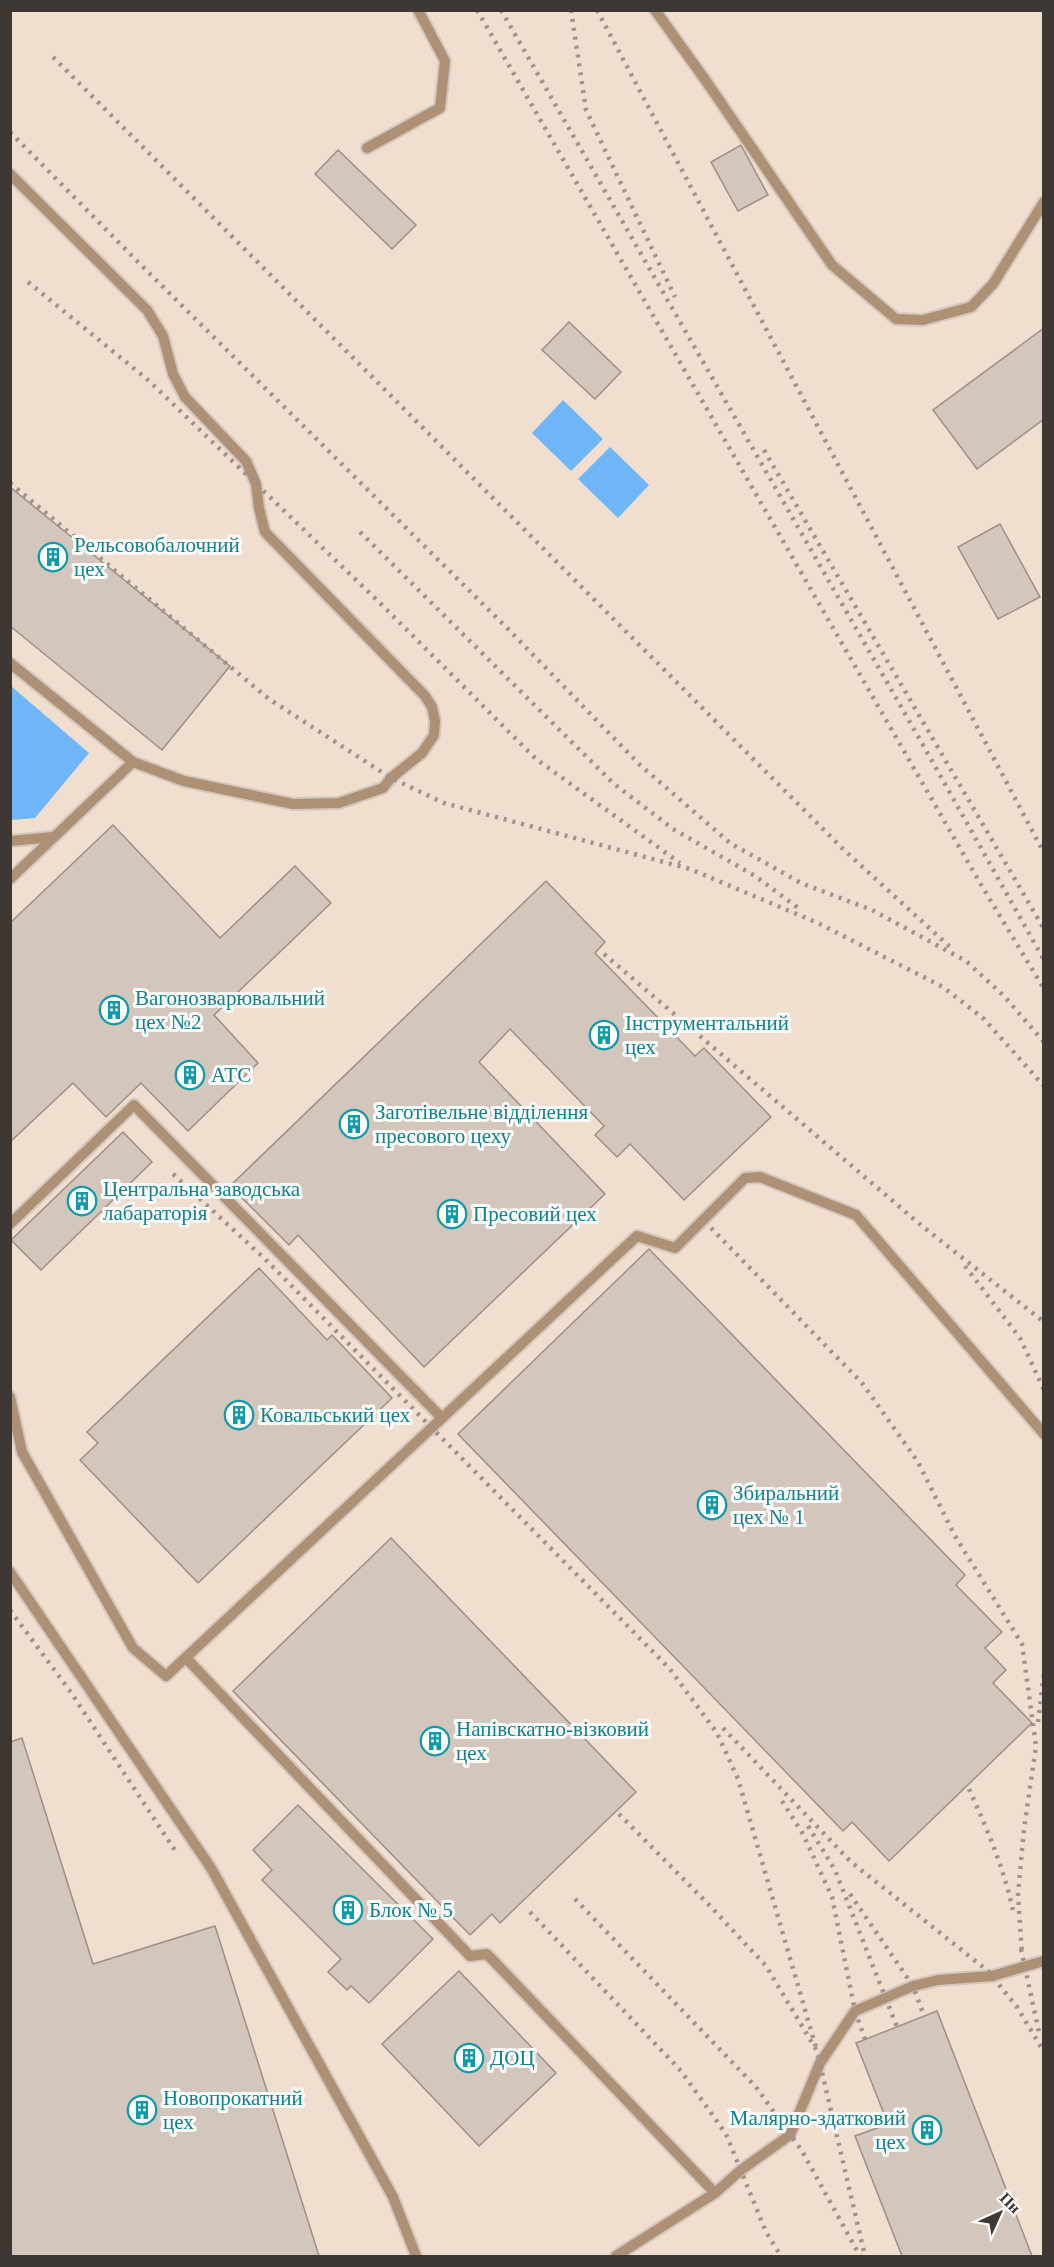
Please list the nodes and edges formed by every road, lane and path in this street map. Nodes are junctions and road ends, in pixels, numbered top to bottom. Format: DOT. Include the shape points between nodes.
graph roads {
  1 [pos="418,10"];
  2 [pos="655,10"];
  3 [pos="367,148"];
  4 [pos="10,174"];
  5 [pos="1044,202"];
  6 [pos="10,663"];
  7 [pos="133,762"];
  8 [pos="53,837"];
  9 [pos="10,841"];
  10 [pos="10,879"];
  11 [pos="10,1224"];
  12 [pos="10,1397"];
  13 [pos="442,1418"];
  14 [pos="1044,1434"];
  15 [pos="10,1572"];
  16 [pos="186,1658"];
  17 [pos="1044,1960"];
  18 [pos="715,2193"];
  19 [pos="416,2256"];
  20 [pos="616,2256"];
  1 -- 3 [label="lane" via="445,61 440,108"];
  2 -- 5 [label="lane" via="832,266 896,319 923,320 971,307 993,284"];
  4 -- 7 [label="lane" via="147,310 163,336 184,397 246,461 256,484 265,532 425,696 435,721 434,735 422,753 382,788 339,803 293,804 184,781"];
  6 -- 7 [label="lane"];
  7 -- 8 [label="lane"];
  8 -- 9 [label="lane"];
  8 -- 10 [label="lane"];
  11 -- 13 [label="lane" via="134,1105"];
  12 -- 16 [label="lane" via="21,1452 133,1648 166,1676"];
  13 -- 14 [label="lane" via="637,1236 675,1248 745,1178 760,1177 856,1215"];
  13 -- 16 [label="lane"];
  15 -- 19 [label="lane" via="211,1868 393,2197"];
  16 -- 18 [label="lane" via="470,1956 487,1954"];
  17 -- 18 [label="lane" via="992,1976 913,1986 855,2011 820,2063 790,2135"];
  18 -- 20 [label="lane"];
}
